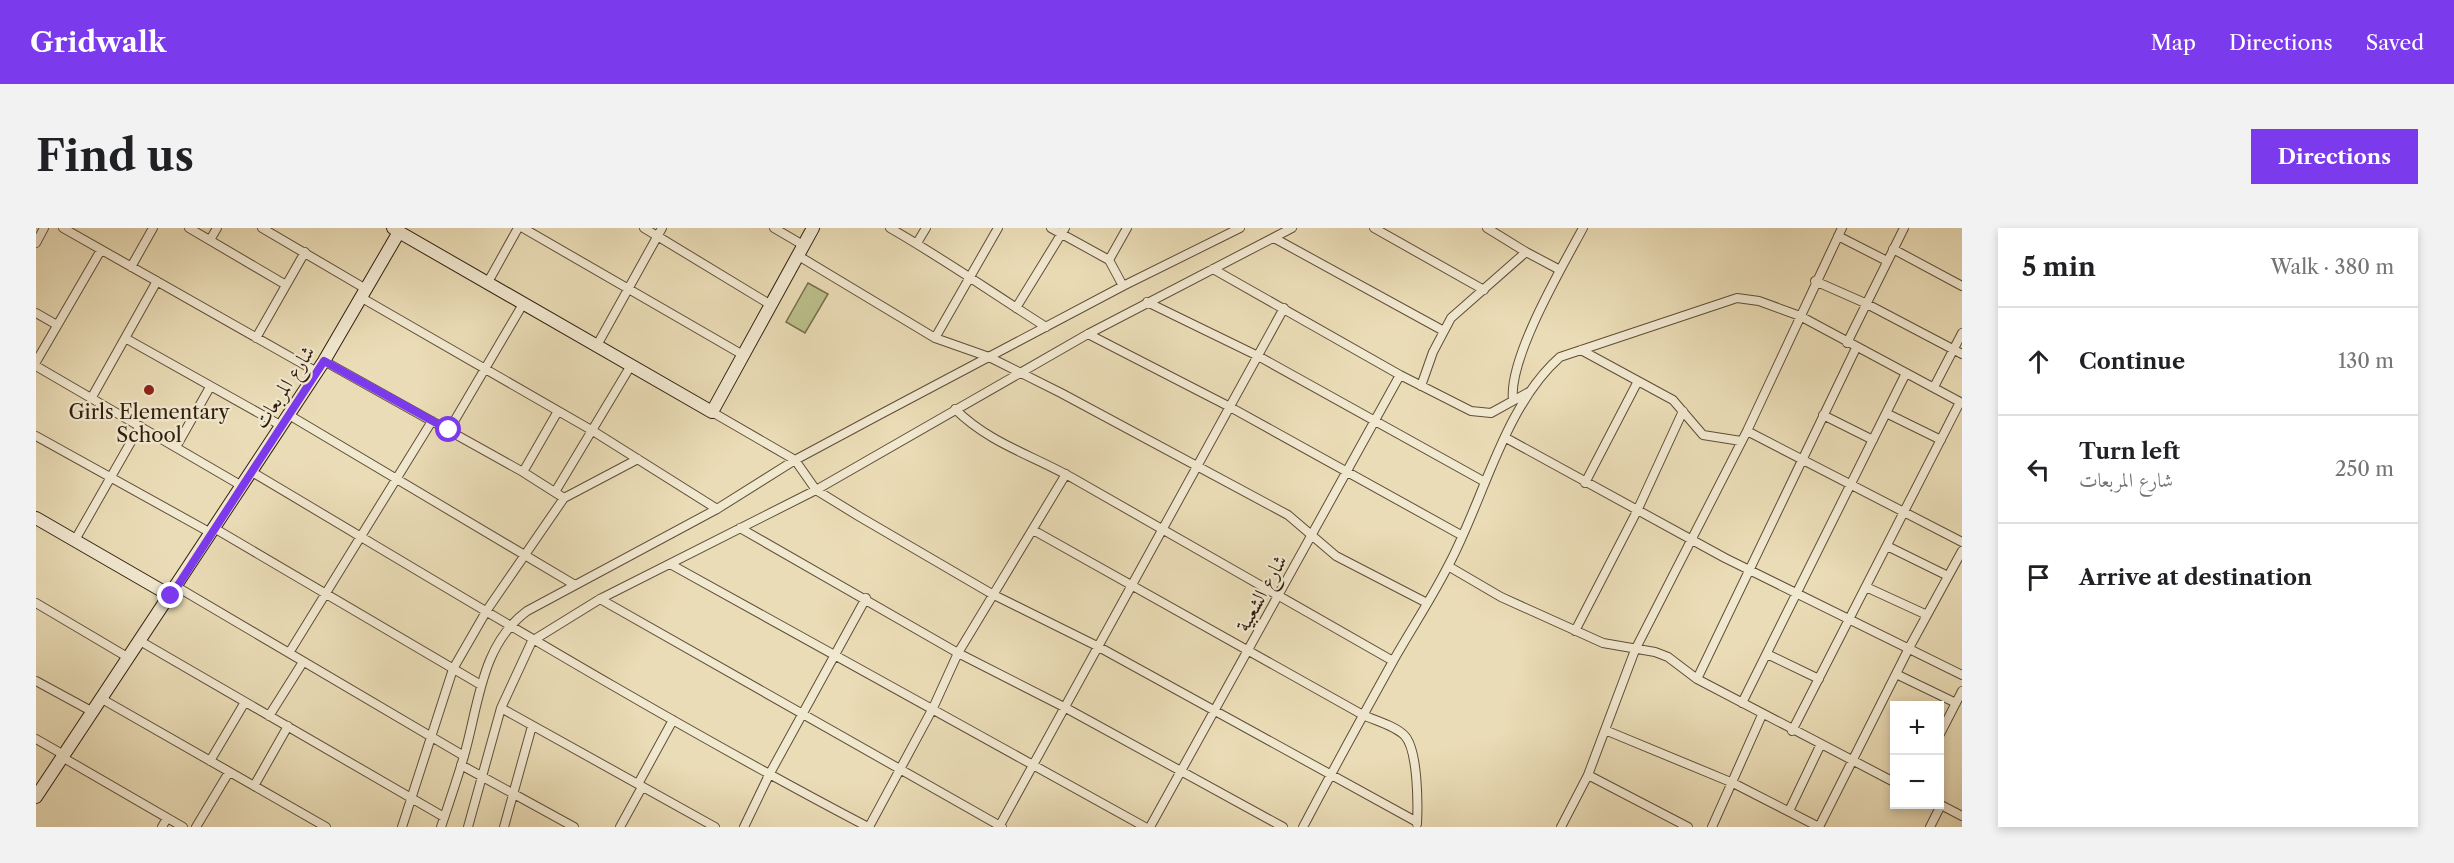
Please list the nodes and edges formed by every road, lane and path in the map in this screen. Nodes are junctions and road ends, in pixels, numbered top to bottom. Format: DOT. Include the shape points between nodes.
graph roads {
  1 [pos="44,228"];
  2 [pos="63,228"];
  3 [pos="153,228"];
  4 [pos="189,228"];
  5 [pos="217,228"];
  6 [pos="262,228"];
  7 [pos="518,228"];
  8 [pos="523,228"];
  9 [pos="644,228"];
  10 [pos="774,228"];
  11 [pos="813,228"];
  12 [pos="890,228"];
  13 [pos="926,228"];
  14 [pos="998,228"];
  15 [pos="1051,228"];
  16 [pos="1127,228"];
  17 [pos="1240,228"];
  18 [pos="1292,228"];
  19 [pos="1374,228"];
  20 [pos="1487,228"];
  21 [pos="1583,228"];
  22 [pos="1904,228"];
  23 [pos="396,230"];
  24 [pos="1063,231"];
  25 [pos="660,232"];
  26 [pos="1840,232"];
  27 [pos="1275,238"];
  28 [pos="210,240"];
  29 [pos="36,243"];
  30 [pos="917,243"];
  31 [pos="1893,249"];
  32 [pos="101,250"];
  33 [pos="800,250"];
  34 [pos="305,252"];
  35 [pos="1526,252"];
  36 [pos="1109,260"];
  37 [pos="1887,261"];
  38 [pos="131,267"];
  39 [pos="1213,269"];
  40 [pos="1560,270"];
  41 [pos="970,276"];
  42 [pos="1815,281"];
  43 [pos="157,282"];
  44 [pos="488,282"];
  45 [pos="286,285"];
  46 [pos="1123,286"];
  47 [pos="1962,286"];
  48 [pos="628,288"];
  49 [pos="1484,290"];
  50 [pos="364,293"];
  51 [pos="1147,302"];
  52 [pos="1865,303"];
  53 [pos="523,304"];
  54 [pos="771,305"];
  55 [pos="1016,308"];
  56 [pos="1284,308"];
  57 [pos="36,313"];
  58 [pos="1800,316"];
  59 [pos="57,325"];
  60 [pos="1046,327"];
  61 [pos="1442,330"];
  62 [pos="1962,333"];
  63 [pos="1088,334"];
  64 [pos="125,338"];
  65 [pos="256,338"];
  66 [pos="935,338"];
  67 [pos="1846,343"];
  68 [pos="596,347"];
  69 [pos="1856,348"];
  70 [pos="1581,350"];
  71 [pos="1958,352"];
  72 [pos="743,355"];
  73 [pos="1258,356"];
  74 [pos="988,357"];
  75 [pos="36,362"];
  76 [pos="36,366"];
  77 [pos="321,367"];
  78 [pos="630,367"];
  79 [pos="486,369"];
  80 [pos="1019,372"];
  81 [pos="1906,373"];
  82 [pos="1400,375"];
  83 [pos="1638,381"];
  84 [pos="1421,386"];
  85 [pos="210,387"];
  86 [pos="1934,387"];
  87 [pos="1529,392"];
  88 [pos="92,398"];
  89 [pos="1513,400"];
  90 [pos="1961,403"];
  91 [pos="1230,407"];
  92 [pos="956,409"];
  93 [pos="558,411"];
  94 [pos="1683,411"];
  95 [pos="712,412"];
  96 [pos="1886,413"];
  97 [pos="1823,416"];
  98 [pos="285,421"];
  99 [pos="432,421"];
  100 [pos="1377,421"];
  101 [pos="140,426"];
  102 [pos="449,430"];
  103 [pos="593,431"];
  104 [pos="1747,431"];
  105 [pos="36,435"];
  106 [pos="1506,438"];
  107 [pos="1873,440"];
  108 [pos="1941,440"];
  109 [pos="1742,441"];
  110 [pos="176,447"];
  111 [pos="638,459"];
  112 [pos="1802,459"];
  113 [pos="795,460"];
  114 [pos="1197,466"];
  115 [pos="252,472"];
  116 [pos="523,472"];
  117 [pos="1348,472"];
  118 [pos="1066,474"];
  119 [pos="111,477"];
  120 [pos="396,479"];
  121 [pos="1485,482"];
  122 [pos="1585,483"];
  123 [pos="1850,484"];
  124 [pos="242,486"];
  125 [pos="816,490"];
  126 [pos="555,492"];
  127 [pos="564,498"];
  128 [pos="717,508"];
  129 [pos="1637,511"];
  130 [pos="1904,513"];
  131 [pos="36,518"];
  132 [pos="740,528"];
  133 [pos="1161,528"];
  134 [pos="1033,530"];
  135 [pos="212,531"];
  136 [pos="1461,535"];
  137 [pos="1311,536"];
  138 [pos="360,537"];
  139 [pos="75,540"];
  140 [pos="1690,540"];
  141 [pos="1962,542"];
  142 [pos="1887,546"];
  143 [pos="1962,551"];
  144 [pos="524,556"];
  145 [pos="670,564"];
  146 [pos="1448,566"];
  147 [pos="1748,570"];
  148 [pos="1948,576"];
  149 [pos="575,585"];
  150 [pos="1130,585"];
  151 [pos="1866,586"];
  152 [pos="174,592"];
  153 [pos="325,594"];
  154 [pos="992,594"];
  155 [pos="1797,594"];
  156 [pos="1279,596"];
  157 [pos="866,598"];
  158 [pos="600,599"];
  159 [pos="36,603"];
  160 [pos="1427,603"];
  161 [pos="487,610"];
  162 [pos="1927,615"];
  163 [pos="1849,620"];
  164 [pos="510,624"];
  165 [pos="1575,631"];
  166 [pos="140,641"];
  167 [pos="532,641"];
  168 [pos="1097,646"];
  169 [pos="1909,648"];
  170 [pos="1635,650"];
  171 [pos="1248,651"];
  172 [pos="289,653"];
  173 [pos="958,653"];
  174 [pos="1767,654"];
  175 [pos="837,655"];
  176 [pos="129,658"];
  177 [pos="1393,661"];
  178 [pos="303,662"];
  179 [pos="453,669"];
  180 [pos="1896,674"];
  181 [pos="1962,675"];
  182 [pos="1697,679"];
  183 [pos="1819,679"];
  184 [pos="36,681"];
  185 [pos="481,685"];
  186 [pos="1962,691"];
  187 [pos="102,699"];
  188 [pos="245,702"];
  189 [pos="1742,702"];
  190 [pos="1956,702"];
  191 [pos="1064,707"];
  192 [pos="501,708"];
  193 [pos="933,708"];
  194 [pos="1215,711"];
  195 [pos="93,712"];
  196 [pos="802,715"];
  197 [pos="1363,715"];
  198 [pos="1762,715"];
  199 [pos="269,716"];
  200 [pos="673,720"];
  201 [pos="288,726"];
  202 [pos="532,726"];
  203 [pos="1944,726"];
  204 [pos="1605,730"];
  205 [pos="1792,731"];
  206 [pos="430,735"];
  207 [pos="36,739"];
  208 [pos="1820,746"];
  209 [pos="63,756"];
  210 [pos="463,760"];
  211 [pos="210,761"];
  212 [pos="1853,761"];
  213 [pos="1033,765"];
  214 [pos="899,770"];
  215 [pos="1181,771"];
  216 [pos="229,772"];
  217 [pos="769,775"];
  218 [pos="1331,775"];
  219 [pos="1588,775"];
  220 [pos="482,776"];
  221 [pos="1890,780"];
  222 [pos="1733,783"];
  223 [pos="640,785"];
  224 [pos="254,786"];
  225 [pos="514,794"];
  226 [pos="36,797"];
  227 [pos="411,798"];
  228 [pos="1944,807"];
  229 [pos="1938,809"];
  230 [pos="1789,811"];
  231 [pos="1961,813"];
  232 [pos="444,817"];
  233 [pos="167,818"];
  234 [pos="1417,825"];
  235 [pos="162,827"];
  236 [pos="183,827"];
  237 [pos="196,827"];
  238 [pos="326,827"];
  239 [pos="402,827"];
  240 [pos="441,827"];
  241 [pos="468,827"];
  242 [pos="504,827"];
  243 [pos="574,827"];
  244 [pos="620,827"];
  245 [pos="715,827"];
  246 [pos="744,827"];
  247 [pos="868,827"];
  248 [pos="1000,827"];
  249 [pos="1145,827"];
  250 [pos="1150,827"];
  251 [pos="1283,827"];
  252 [pos="1303,827"];
  253 [pos="1562,827"];
  254 [pos="1688,827"];
  255 [pos="1712,827"];
  256 [pos="1819,827"];
  257 [pos="1930,827"];
  1 -- 29 [label="street"];
  2 -- 32 [label="street"];
  3 -- 38 [label="street"];
  4 -- 28 [label="street"];
  5 -- 28 [label="street"];
  6 -- 34 [label="street"];
  7 -- 44 [label="street"];
  8 -- 48 [label="street"];
  9 -- 25 [label="street"];
  10 -- 33 [label="street"];
  11 -- 33 [label="street"];
  12 -- 30 [label="street"];
  13 -- 30 [label="street"];
  14 -- 41 [label="street"];
  15 -- 24 [label="street"];
  16 -- 36 [label="street"];
  17 -- 46 [label="street"];
  18 -- 27 [label="street"];
  19 -- 49 [label="street"];
  20 -- 35 [label="street"];
  21 -- 40 [label="street"];
  22 -- 31 [label="street"];
  23 -- 44 [label="street"];
  23 -- 50 [label="street, شارع المربعات"];
  24 -- 36 [label="street"];
  24 -- 55 [label="street"];
  25 -- 48 [label="street"];
  25 -- 54 [label="street"];
  26 -- 37 [label="street"];
  26 -- 42 [label="street"];
  27 -- 39 [label="street"];
  27 -- 61 [label="street"];
  28 -- 45 [label="street"];
  30 -- 41 [label="street"];
  31 -- 37 [label="street"];
  31 -- 47 [label="street"];
  32 -- 38 [label="street"];
  32 -- 59 [label="street"];
  33 -- 54 [label="street"];
  33 -- 66 [label="street"];
  34 -- 45 [label="street"];
  34 -- 50 [label="street"];
  35 -- 40 [label="street"];
  35 -- 49 [label="street"];
  36 -- 46 [label="street"];
  37 -- 52 [label="street"];
  38 -- 43 [label="street"];
  39 -- 51 [label="street"];
  39 -- 56 [label="street"];
  40 -- 89 [label="street" via="1513,375"];
  41 -- 55 [label="street"];
  41 -- 66 [label="street"];
  42 -- 52 [label="street"];
  42 -- 58 [label="street"];
  43 -- 64 [label="street"];
  43 -- 65 [label="street"];
  44 -- 53 [label="street"];
  45 -- 65 [label="street"];
  46 -- 60 [label="street"];
  48 -- 68 [label="street"];
  48 -- 72 [label="street"];
  49 -- 61 [label="street"];
  50 -- 77 [label="street, شارع المربعات"];
  50 -- 79 [label="street"];
  51 -- 63 [label="street"];
  51 -- 73 [label="street"];
  52 -- 67 [label="street"];
  52 -- 71 [label="street"];
  53 -- 68 [label="street"];
  53 -- 79 [label="street"];
  54 -- 72 [label="street"];
  55 -- 60 [label="street"];
  56 -- 73 [label="street"];
  56 -- 82 [label="street"];
  57 -- 59 [label="street"];
  58 -- 67 [label="street"];
  58 -- 70 [label="street" via="1759,301 1737,298"];
  58 -- 104 [label="street"];
  59 -- 75 [label="street"];
  60 -- 74 [label="street"];
  61 -- 84 [label="street"];
  62 -- 71 [label="street"];
  63 -- 80 [label="street"];
  63 -- 91 [label="street"];
  64 -- 85 [label="street"];
  64 -- 88 [label="street"];
  65 -- 77 [label="street"];
  66 -- 74 [label="street"];
  67 -- 69 [label="street"];
  68 -- 78 [label="street"];
  69 -- 81 [label="street"];
  69 -- 97 [label="street"];
  70 -- 83 [label="street"];
  70 -- 87 [label="street" via="1560,357"];
  71 -- 86 [label="street"];
  72 -- 95 [label="street"];
  73 -- 91 [label="street"];
  73 -- 100 [label="street"];
  74 -- 80 [label="street"];
  74 -- 113 [label="street"];
  76 -- 88 [label="street"];
  77 -- 98 [label="street, شارع المربعات"];
  77 -- 99 [label="street"];
  78 -- 95 [label="street"];
  78 -- 103 [label="street"];
  79 -- 93 [label="street"];
  79 -- 102 [label="street"];
  80 -- 92 [label="street"];
  80 -- 114 [label="street"];
  81 -- 86 [label="street"];
  81 -- 96 [label="street"];
  82 -- 84 [label="street"];
  82 -- 100 [label="street, شارع الشعبية"];
  83 -- 94 [label="street" via="1673,400"];
  83 -- 122 [label="street"];
  84 -- 89 [label="street" via="1471,411 1491,413"];
  85 -- 98 [label="street"];
  85 -- 110 [label="street"];
  86 -- 90 [label="street"];
  87 -- 89 [label="street"];
  87 -- 106 [label="street"];
  88 -- 101 [label="street"];
  90 -- 108 [label="street"];
  91 -- 114 [label="street"];
  91 -- 117 [label="street"];
  92 -- 118 [label="street" via="973,427 1001,444"];
  92 -- 125 [label="street"];
  93 -- 103 [label="street"];
  93 -- 116 [label="street"];
  94 -- 109 [label="street" via="1703,435"];
  94 -- 129 [label="street"];
  95 -- 113 [label="street"];
  96 -- 107 [label="street"];
  96 -- 108 [label="street"];
  97 -- 107 [label="street"];
  97 -- 112 [label="street"];
  98 -- 115 [label="street, شارع المربعات"];
  98 -- 120 [label="street"];
  99 -- 102 [label="street"];
  99 -- 120 [label="street"];
  100 -- 117 [label="street, شارع الشعبية"];
  100 -- 121 [label="street"];
  101 -- 110 [label="street"];
  101 -- 119 [label="street"];
  102 -- 116 [label="street"];
  103 -- 111 [label="street"];
  103 -- 126 [label="street"];
  104 -- 109 [label="street"];
  104 -- 112 [label="street"];
  105 -- 119 [label="street"];
  106 -- 121 [label="street"];
  106 -- 122 [label="street"];
  107 -- 123 [label="street"];
  108 -- 130 [label="street"];
  109 -- 140 [label="street"];
  110 -- 124 [label="street"];
  111 -- 127 [label="street"];
  111 -- 128 [label="street"];
  112 -- 123 [label="street"];
  112 -- 147 [label="street"];
  113 -- 125 [label="street"];
  113 -- 128 [label="street"];
  114 -- 133 [label="street"];
  114 -- 137 [label="street" via="1288,515"];
  115 -- 124 [label="street, شارع المربعات"];
  115 -- 138 [label="street"];
  116 -- 126 [label="street"];
  117 -- 136 [label="street"];
  117 -- 137 [label="street, شارع الشعبية"];
  118 -- 133 [label="street"];
  118 -- 134 [label="street"];
  119 -- 135 [label="street"];
  119 -- 139 [label="street"];
  120 -- 138 [label="street"];
  120 -- 144 [label="street"];
  121 -- 136 [label="street"];
  122 -- 129 [label="street"];
  123 -- 130 [label="street"];
  123 -- 155 [label="street"];
  124 -- 135 [label="street, شارع المربعات"];
  125 -- 132 [label="street"];
  125 -- 154 [label="street"];
  126 -- 127 [label="street"];
  127 -- 144 [label="street"];
  128 -- 149 [label="street"];
  129 -- 140 [label="street"];
  129 -- 165 [label="street"];
  130 -- 141 [label="street"];
  130 -- 142 [label="street"];
  131 -- 139 [label="street"];
  132 -- 145 [label="street"];
  132 -- 157 [label="street"];
  133 -- 150 [label="street"];
  133 -- 156 [label="street"];
  134 -- 150 [label="street"];
  134 -- 154 [label="street"];
  135 -- 152 [label="street, شارع المربعات"];
  135 -- 153 [label="street"];
  136 -- 146 [label="street"];
  137 -- 156 [label="street, شارع الشعبية"];
  137 -- 160 [label="street" via="1336,556"];
  138 -- 153 [label="street"];
  138 -- 161 [label="street"];
  139 -- 152 [label="street"];
  140 -- 147 [label="street"];
  140 -- 170 [label="street"];
  142 -- 148 [label="street"];
  142 -- 151 [label="street"];
  143 -- 148 [label="street"];
  144 -- 149 [label="street"];
  144 -- 161 [label="street"];
  145 -- 158 [label="street"];
  145 -- 175 [label="street"];
  146 -- 160 [label="street"];
  146 -- 165 [label="street" via="1501,597"];
  147 -- 155 [label="street"];
  147 -- 182 [label="street"];
  148 -- 162 [label="street"];
  149 -- 164 [label="street"];
  150 -- 168 [label="street"];
  150 -- 171 [label="street"];
  151 -- 162 [label="street"];
  151 -- 163 [label="street"];
  152 -- 166 [label="street, شارع المربعات"];
  152 -- 172 [label="street"];
  153 -- 172 [label="street"];
  153 -- 179 [label="street"];
  154 -- 168 [label="street"];
  154 -- 173 [label="street"];
  155 -- 163 [label="street"];
  155 -- 174 [label="street"];
  156 -- 171 [label="street, شارع الشعبية"];
  156 -- 177 [label="street"];
  157 -- 173 [label="street"];
  157 -- 175 [label="street"];
  158 -- 167 [label="street"];
  158 -- 196 [label="street"];
  159 -- 176 [label="street"];
  160 -- 177 [label="street"];
  161 -- 164 [label="street"];
  161 -- 179 [label="street"];
  162 -- 169 [label="street"];
  163 -- 169 [label="street"];
  163 -- 183 [label="street"];
  164 -- 167 [label="street"];
  164 -- 185 [label="street" via="500,638"];
  165 -- 170 [label="street"];
  166 -- 176 [label="street, شارع المربعات"];
  166 -- 188 [label="street"];
  167 -- 192 [label="street"];
  167 -- 200 [label="street"];
  168 -- 191 [label="street"];
  168 -- 194 [label="street"];
  169 -- 180 [label="street"];
  169 -- 181 [label="street"];
  170 -- 182 [label="street" via="1668,657"];
  170 -- 204 [label="street"];
  171 -- 194 [label="street, شارع الشعبية"];
  171 -- 197 [label="street"];
  172 -- 178 [label="street"];
  173 -- 191 [label="street"];
  173 -- 193 [label="street"];
  174 -- 183 [label="street"];
  174 -- 189 [label="street"];
  175 -- 193 [label="street"];
  175 -- 196 [label="street"];
  176 -- 187 [label="street, شارع المربعات"];
  177 -- 197 [label="street"];
  178 -- 199 [label="street"];
  178 -- 206 [label="street"];
  179 -- 185 [label="street"];
  179 -- 206 [label="street"];
  180 -- 190 [label="street"];
  180 -- 212 [label="street"];
  182 -- 189 [label="street"];
  183 -- 205 [label="street"];
  184 -- 195 [label="street"];
  185 -- 210 [label="street"];
  186 -- 190 [label="street"];
  187 -- 195 [label="street, شارع المربعات"];
  187 -- 211 [label="street"];
  188 -- 199 [label="street"];
  188 -- 211 [label="street"];
  189 -- 198 [label="street"];
  190 -- 203 [label="street"];
  191 -- 213 [label="street"];
  191 -- 215 [label="street"];
  192 -- 202 [label="street"];
  192 -- 220 [label="street"];
  193 -- 213 [label="street"];
  193 -- 214 [label="street"];
  194 -- 215 [label="street, شارع الشعبية"];
  194 -- 218 [label="street"];
  195 -- 209 [label="street, شارع المربعات"];
  196 -- 214 [label="street"];
  196 -- 217 [label="street"];
  197 -- 218 [label="street"];
  197 -- 234 [label="street" via="1398,730 1409,741 1417,781"];
  198 -- 205 [label="street"];
  198 -- 222 [label="street"];
  199 -- 201 [label="street"];
  200 -- 217 [label="street"];
  200 -- 223 [label="street"];
  201 -- 224 [label="street"];
  201 -- 227 [label="street"];
  202 -- 223 [label="street"];
  202 -- 225 [label="street"];
  204 -- 219 [label="street"];
  204 -- 222 [label="street"];
  205 -- 208 [label="street"];
  206 -- 210 [label="street"];
  206 -- 227 [label="street"];
  207 -- 209 [label="street"];
  208 -- 212 [label="street"];
  208 -- 230 [label="street"];
  209 -- 226 [label="street, شارع المربعات"];
  209 -- 233 [label="street"];
  210 -- 220 [label="street"];
  210 -- 232 [label="street"];
  211 -- 216 [label="street"];
  212 -- 221 [label="street"];
  212 -- 256 [label="street"];
  213 -- 248 [label="street"];
  213 -- 249 [label="street"];
  214 -- 247 [label="street"];
  214 -- 248 [label="street"];
  215 -- 250 [label="street, شارع الشعبية"];
  215 -- 251 [label="street"];
  216 -- 224 [label="street"];
  216 -- 237 [label="street"];
  217 -- 246 [label="street"];
  217 -- 247 [label="street"];
  218 -- 234 [label="street"];
  218 -- 252 [label="street"];
  219 -- 253 [label="street"];
  219 -- 254 [label="street"];
  220 -- 225 [label="street"];
  220 -- 241 [label="street"];
  222 -- 230 [label="street"];
  222 -- 255 [label="street"];
  223 -- 244 [label="street"];
  223 -- 245 [label="street"];
  224 -- 238 [label="street"];
  225 -- 242 [label="street"];
  225 -- 243 [label="street"];
  227 -- 232 [label="street"];
  227 -- 239 [label="street"];
  228 -- 231 [label="street"];
  229 -- 257 [label="street"];
  230 -- 256 [label="street"];
  232 -- 240 [label="street"];
  233 -- 235 [label="street"];
  233 -- 236 [label="street"];
}
